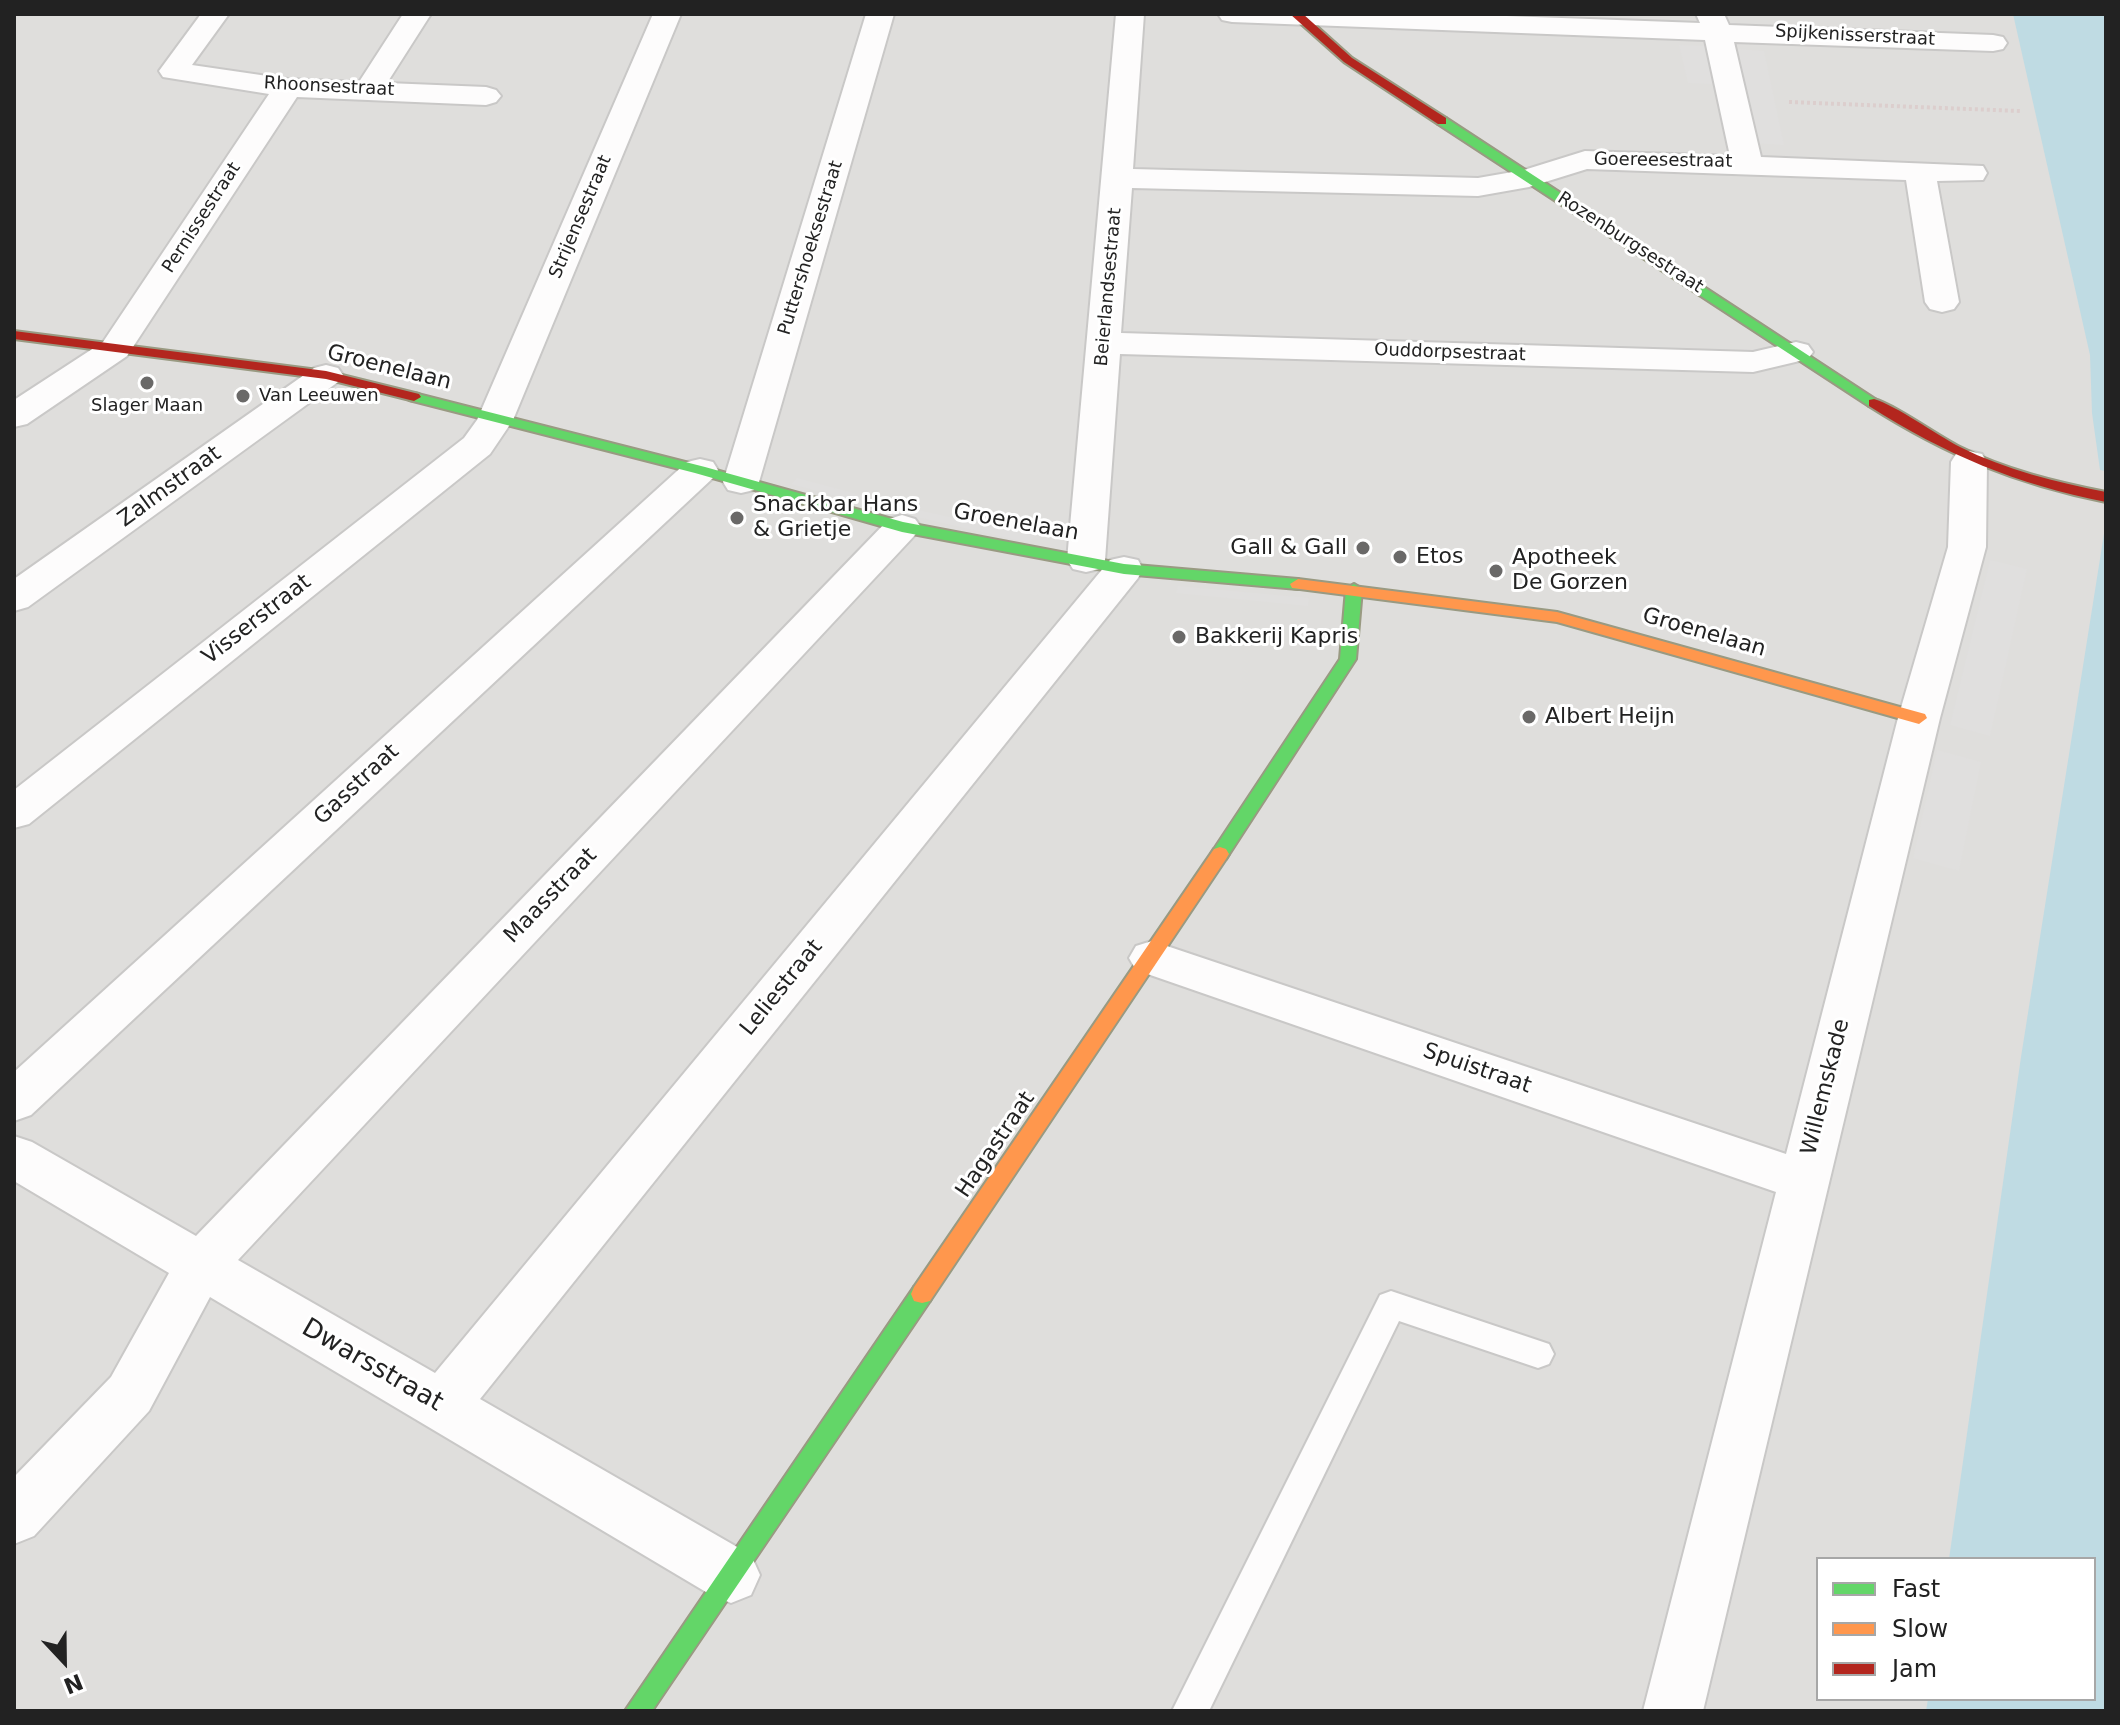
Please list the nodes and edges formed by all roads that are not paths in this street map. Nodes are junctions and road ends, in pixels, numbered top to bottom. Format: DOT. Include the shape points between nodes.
graph roads {
  1 [pos="215,14"];
  2 [pos="417,14"];
  3 [pos="667,14"];
  4 [pos="880,14"];
  5 [pos="1130,14"];
  6 [pos="1232,14"];
  7 [pos="1296,15"];
  8 [pos="1714,22"];
  9 [pos="1993,43"];
  10 [pos="288,88"];
  11 [pos="368,90"];
  12 [pos="486,96"];
  13 [pos="1747,163"];
  14 [pos="1920,171"];
  15 [pos="1972,173"];
  16 [pos="1118,178"];
  17 [pos="1529,178"];
  18 [pos="1942,302"];
  19 [pos="14,335"];
  20 [pos="1104,343"];
  21 [pos="115,349"];
  22 [pos="1796,352"];
  23 [pos="326,375"];
  24 [pos="14,416"];
  25 [pos="495,420"];
  26 [pos="1969,462"];
  27 [pos="700,470"];
  28 [pos="741,482"];
  29 [pos="2106,497"];
  30 [pos="902,527"];
  31 [pos="1105,565"];
  32 [pos="1354,589"];
  33 [pos="14,598"];
  34 [pos="1919,718"];
  35 [pos="14,813"];
  36 [pos="1152,958"];
  37 [pos="14,1101"];
  38 [pos="14,1156"];
  39 [pos="1803,1180"];
  40 [pos="201,1265"];
  41 [pos="1538,1354"];
  42 [pos="441,1406"];
  43 [pos="14,1517"];
  44 [pos="731,1575"];
  45 [pos="637,1711"];
  46 [pos="1190,1711"];
  47 [pos="1673,1711"];
  1 -- 10 [label="street, Rhoonsestraat" via="173,71"];
  2 -- 11 [label="street"];
  3 -- 25 [label="street, Strijensestraat"];
  4 -- 28 [label="street, Puttershoeksestraat"];
  5 -- 16 [label="street, Beierlandsestraat"];
  6 -- 7 [label="street, Spijkenisserstraat"];
  7 -- 8 [label="street, Spijkenisserstraat"];
  7 -- 17 [label="street, Rozenburgsestraat" via="1348,60"];
  8 -- 9 [label="street, Spijkenisserstraat"];
  8 -- 13 [label="street"];
  10 -- 11 [label="street, Rhoonsestraat"];
  10 -- 21 [label="street, Pernissestraat"];
  11 -- 12 [label="street, Rhoonsestraat"];
  13 -- 14 [label="street, Goereesestraat" via="1780,169"];
  13 -- 17 [label="street, Goereesestraat" via="1585,160"];
  14 -- 15 [label="street, Goereesestraat"];
  14 -- 18 [label="street"];
  16 -- 17 [label="street, Goereesestraat" via="1478,187"];
  16 -- 20 [label="street, Beierlandsestraat"];
  17 -- 22 [label="street, Rozenburgsestraat"];
  19 -- 21 [label="street, Groenelaan"];
  20 -- 22 [label="street, Ouddorpsestraat" via="1753,362"];
  20 -- 31 [label="street, Beierlandsestraat"];
  21 -- 23 [label="street, Groenelaan"];
  21 -- 24 [label="street"];
  22 -- 26 [label="street, Rozenburgsestraat"];
  23 -- 25 [label="street, Groenelaan"];
  23 -- 33 [label="street, Zalmstraat"];
  25 -- 27 [label="street, Groenelaan"];
  25 -- 35 [label="street, Visserstraat" via="477,446"];
  26 -- 29 [label="street, Rozenburgsestraat" via="2029,484"];
  26 -- 34 [label="street, Willemskade" via="1967,547"];
  27 -- 28 [label="street, Groenelaan"];
  27 -- 37 [label="street, Gasstraat"];
  28 -- 30 [label="street, Groenelaan"];
  30 -- 31 [label="street, Groenelaan"];
  30 -- 40 [label="street, Maasstraat"];
  31 -- 32 [label="street, Groenelaan"];
  31 -- 42 [label="street, Leliestraat"];
  32 -- 34 [label="street, Groenelaan" via="1557,617"];
  32 -- 36 [label="street, Hagastraat" via="1348,659"];
  34 -- 39 [label="street, Willemskade"];
  36 -- 39 [label="street, Spuistraat"];
  36 -- 44 [label="street, Hagastraat"];
  38 -- 40 [label="street, Dwarsstraat"];
  39 -- 47 [label="street, Willemskade"];
  40 -- 42 [label="street, Dwarsstraat"];
  40 -- 43 [label="street, Maasstraat" via="130,1394"];
  41 -- 46 [label="lane" via="1391,1305"];
  42 -- 44 [label="street, Dwarsstraat"];
  44 -- 45 [label="street, Hagastraat"];
}
